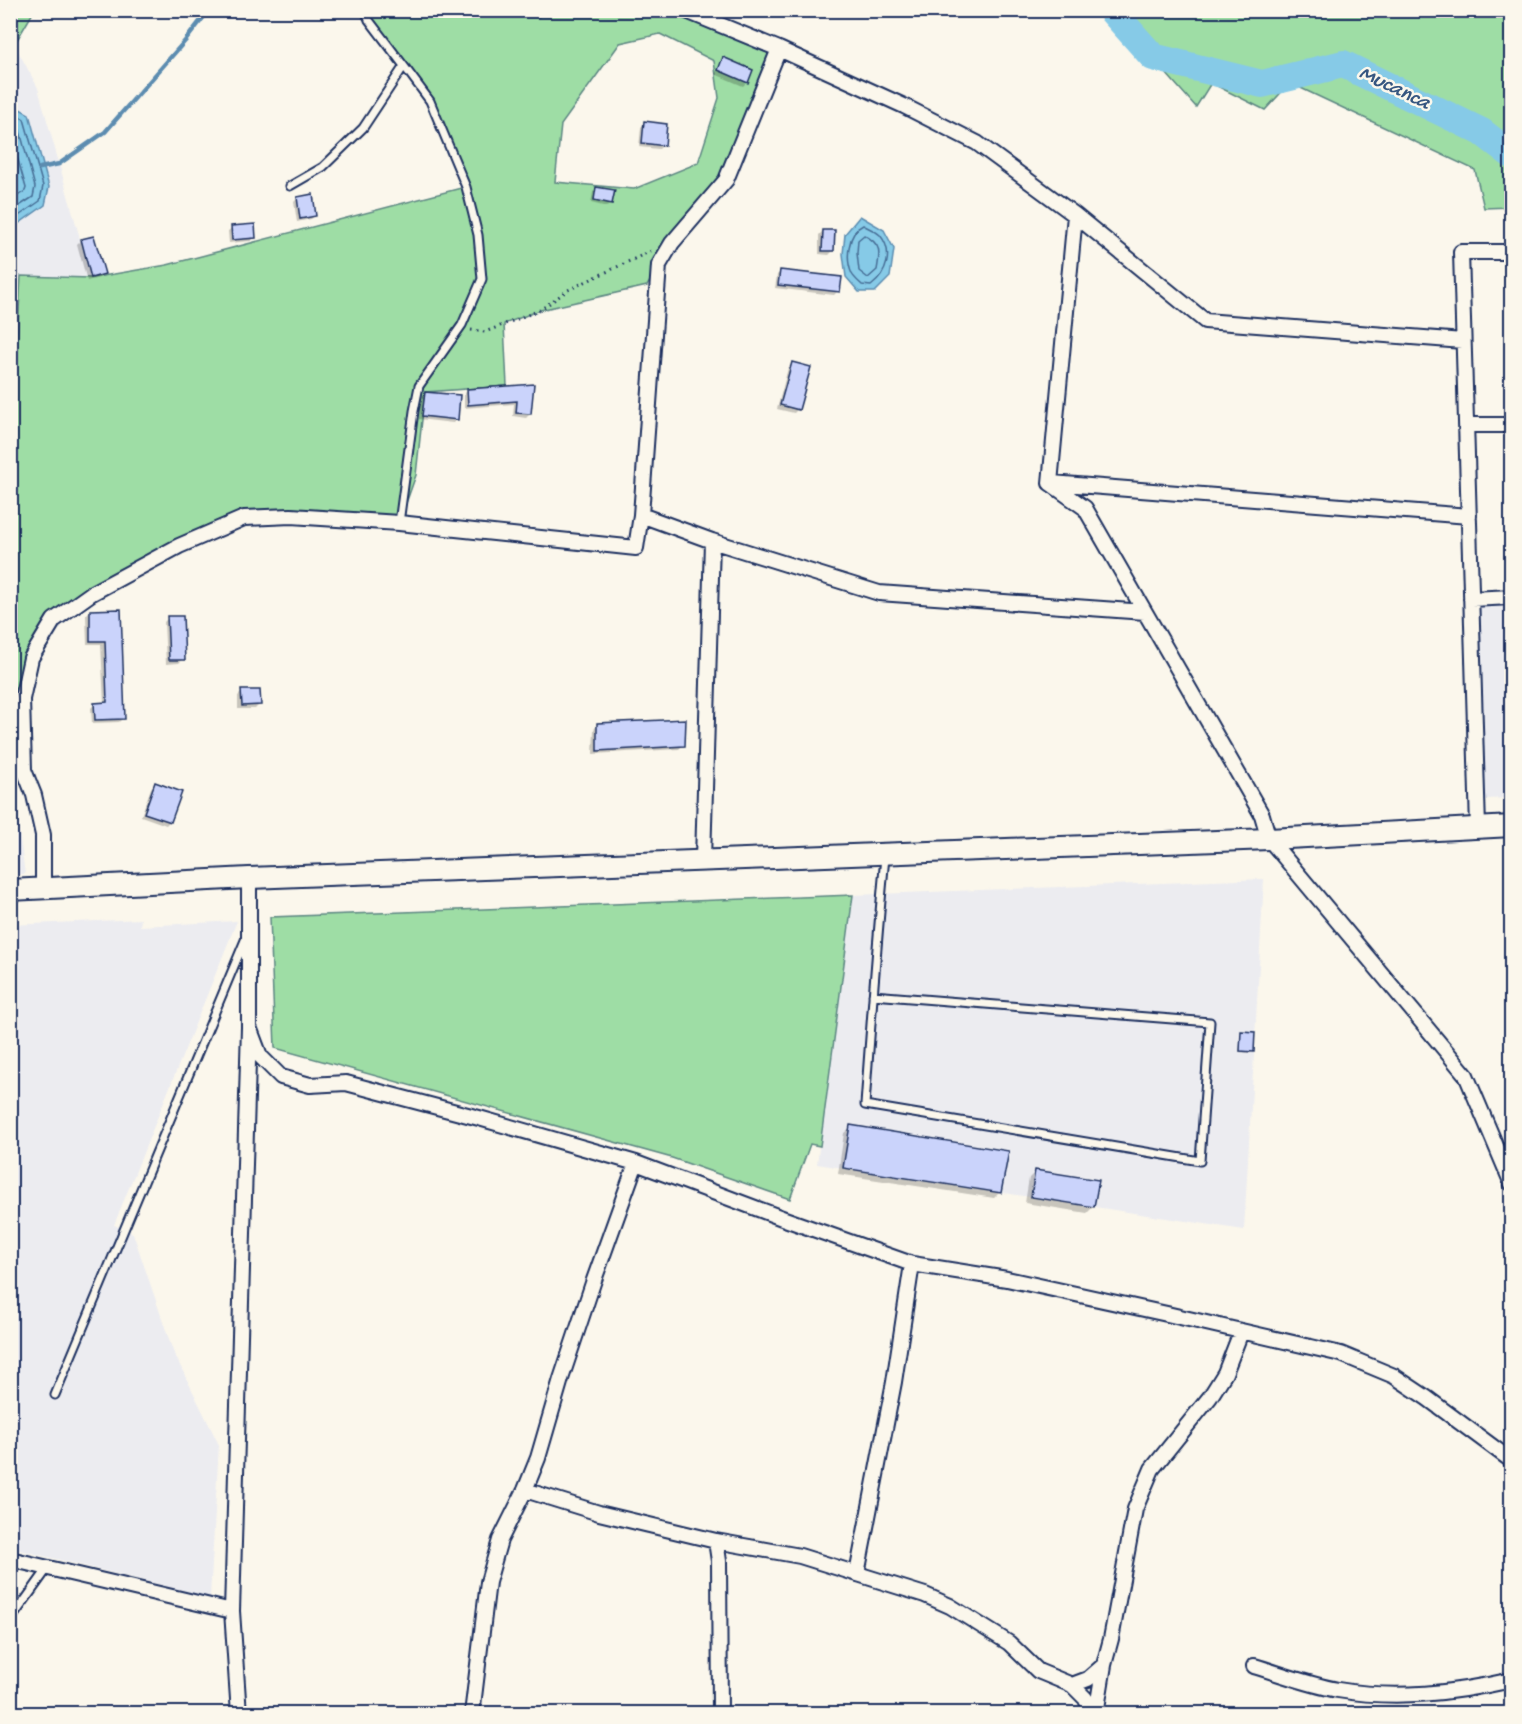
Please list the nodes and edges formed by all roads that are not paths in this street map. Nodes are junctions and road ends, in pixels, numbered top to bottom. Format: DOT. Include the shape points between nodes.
graph roads {
  1 [pos="365,10"];
  2 [pos="684,10"];
  3 [pos="779,49"];
  4 [pos="404,66"];
  5 [pos="290,186"];
  6 [pos="1075,215"];
  7 [pos="1512,252"];
  8 [pos="1463,341"];
  9 [pos="1466,425"];
  10 [pos="1512,425"];
  11 [pos="1050,483"];
  12 [pos="641,515"];
  13 [pos="1469,516"];
  14 [pos="399,523"];
  15 [pos="712,541"];
  16 [pos="1512,597"];
  17 [pos="1471,599"];
  18 [pos="1145,612"];
  19 [pos="1512,826"];
  20 [pos="1478,828"];
  21 [pos="1269,839"];
  22 [pos="885,853"];
  23 [pos="703,860"];
  24 [pos="249,878"];
  25 [pos="43,888"];
  26 [pos="10,890"];
  27 [pos="249,932"];
  28 [pos="873,995"];
  29 [pos="249,1027"];
  30 [pos="636,1163"];
  31 [pos="1510,1177"];
  32 [pos="912,1264"];
  33 [pos="1241,1332"];
  34 [pos="55,1395"];
  35 [pos="1512,1461"];
  36 [pos="525,1490"];
  37 [pos="716,1541"];
  38 [pos="10,1558"];
  39 [pos="48,1568"];
  40 [pos="857,1574"];
  41 [pos="232,1611"];
  42 [pos="10,1621"];
  43 [pos="1104,1665"];
  44 [pos="1254,1666"];
  45 [pos="1512,1680"];
  46 [pos="1072,1685"];
  47 [pos="239,1713"];
  48 [pos="472,1713"];
  49 [pos="720,1713"];
  50 [pos="1095,1713"];
  1 -- 4 [label="lane"];
  2 -- 3 [label="street"];
  3 -- 6 [label="street" via="904,105 977,143"];
  3 -- 12 [label="street" via="726,180 672,243 659,265"];
  4 -- 5 [label="lane" via="363,128 323,167"];
  4 -- 14 [label="lane" via="430,102 466,187 478,235 482,279 462,325 419,386"];
  6 -- 8 [label="street" via="1205,321"];
  6 -- 11 [label="street"];
  7 -- 8 [label="street" via="1461,252"];
  8 -- 9 [label="street"];
  9 -- 10 [label="street"];
  9 -- 13 [label="street"];
  11 -- 13 [label="street"];
  11 -- 18 [label="street" via="1085,508"];
  12 -- 14 [label="street" via="636,548"];
  12 -- 15 [label="street"];
  13 -- 17 [label="street"];
  14 -- 25 [label="street" via="291,516 244,518 178,546 92,593 54,620 31,658 22,699 24,770 44,835"];
  15 -- 18 [label="street" via="879,593"];
  15 -- 23 [label="street"];
  16 -- 17 [label="street"];
  17 -- 20 [label="street"];
  18 -- 21 [label="street" via="1262,815"];
  19 -- 20 [label="street"];
  20 -- 21 [label="street"];
  21 -- 22 [label="street"];
  21 -- 31 [label="street" via="1466,1075"];
  22 -- 23 [label="street"];
  22 -- 28 [label="lane"];
  23 -- 24 [label="street"];
  24 -- 25 [label="street"];
  24 -- 27 [label="street"];
  25 -- 26 [label="street"];
  27 -- 29 [label="street"];
  27 -- 34 [label="lane"];
  28 -- 28 [label="lane" via="865,1105 1200,1161 1210,1022"];
  29 -- 30 [label="street" via="260,1056 281,1077 310,1085 346,1083"];
  29 -- 41 [label="street"];
  30 -- 32 [label="street"];
  30 -- 36 [label="street"];
  32 -- 33 [label="street" via="1008,1279"];
  32 -- 40 [label="street"];
  33 -- 35 [label="street" via="1341,1354 1394,1376"];
  33 -- 43 [label="street" via="1225,1373 1210,1397 1152,1469 1136,1509"];
  36 -- 37 [label="street" via="599,1513"];
  36 -- 48 [label="street" via="500,1540 488,1582"];
  37 -- 40 [label="street" via="800,1556"];
  37 -- 49 [label="street"];
  38 -- 39 [label="street"];
  39 -- 41 [label="street"];
  39 -- 42 [label="lane"];
  40 -- 46 [label="street" via="950,1606 1009,1643 1038,1671"];
  41 -- 47 [label="street"];
  43 -- 46 [label="street" via="1088,1679"];
  43 -- 50 [label="street"];
  44 -- 45 [label="street" via="1337,1690 1403,1696 1453,1692"];
  46 -- 50 [label="street"];
}
